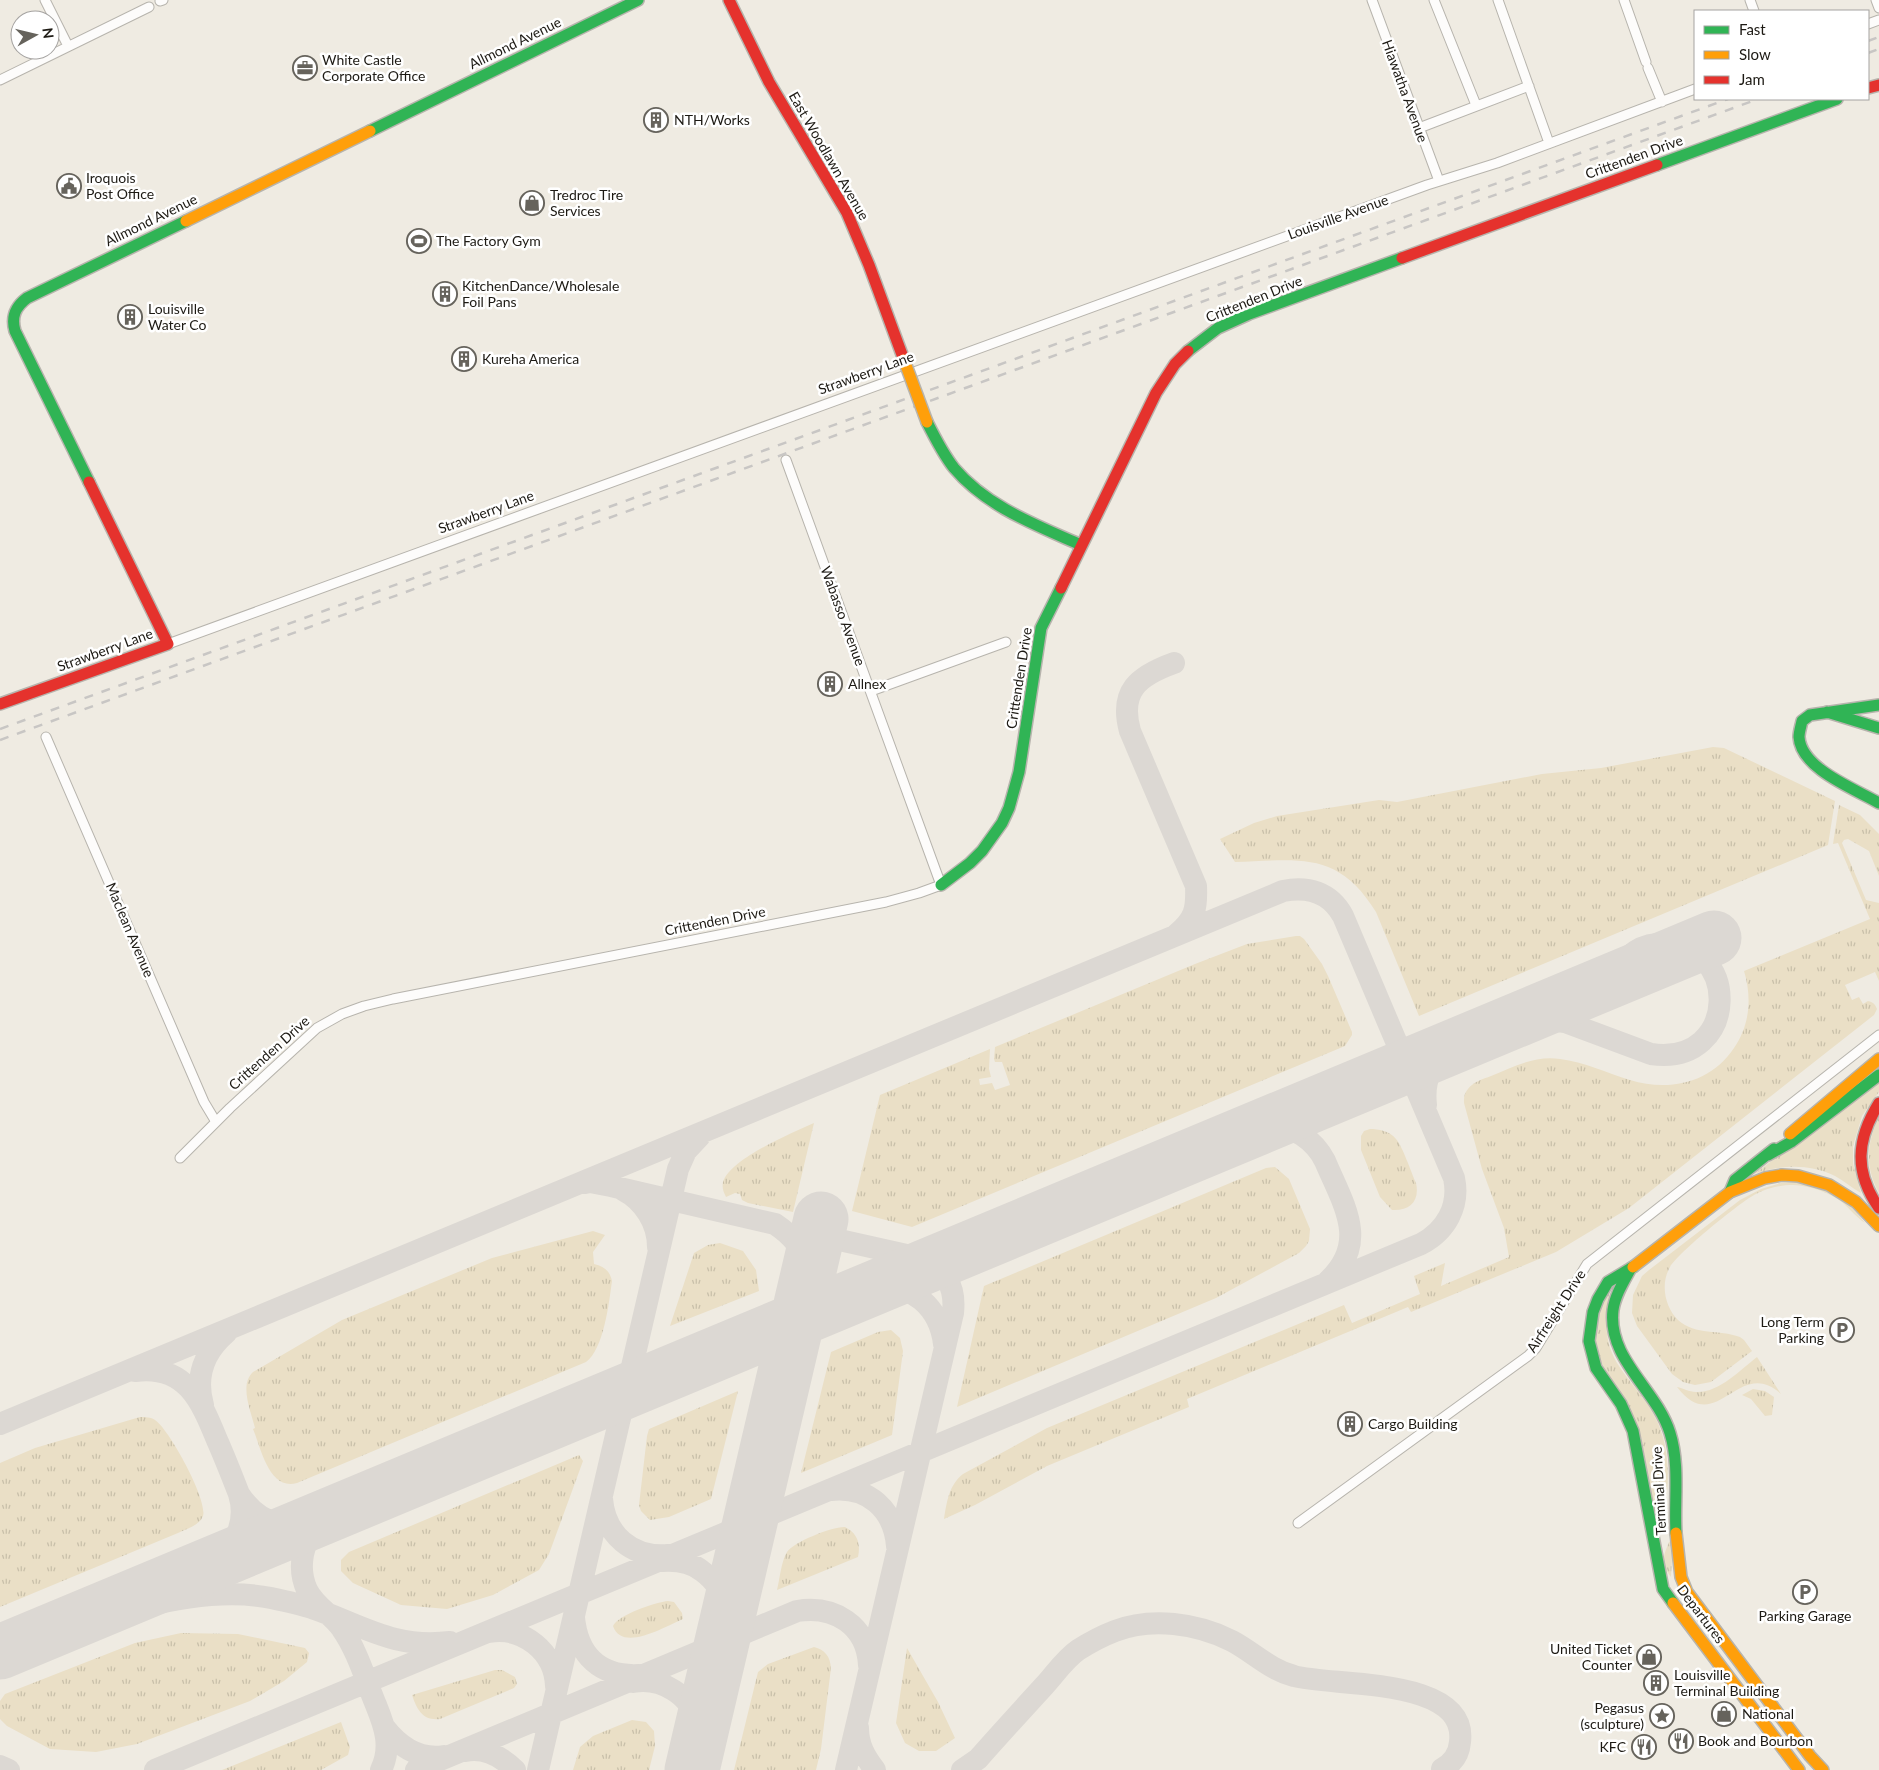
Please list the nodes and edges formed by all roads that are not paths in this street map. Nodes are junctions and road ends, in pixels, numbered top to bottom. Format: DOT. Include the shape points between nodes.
graph roads {
  1 [pos="45,0"];
  2 [pos="638,0"];
  3 [pos="729,0"];
  4 [pos="1372,0"];
  5 [pos="1434,0"];
  6 [pos="1498,0"];
  7 [pos="1624,0"];
  8 [pos="1876,0"];
  9 [pos="149,8"];
  10 [pos="1879,8"];
  11 [pos="68,46"];
  12 [pos="0,80"];
  13 [pos="1529,86"];
  14 [pos="1694,89"];
  15 [pos="1834,100"];
  16 [pos="1662,102"];
  17 [pos="1476,105"];
  18 [pos="1419,128"];
  19 [pos="1549,143"];
  20 [pos="1439,181"];
  21 [pos="982,348"];
  22 [pos="786,460"];
  23 [pos="1081,545"];
  24 [pos="1006,642"];
  25 [pos="168,644"];
  26 [pos="871,692"];
  27 [pos="0,704"];
  28 [pos="1879,705"];
  29 [pos="1827,712"];
  30 [pos="1879,728"];
  31 [pos="46,737"];
  32 [pos="1879,803"];
  33 [pos="941,885"];
  34 [pos="1879,1035"];
  35 [pos="1879,1059"];
  36 [pos="1879,1075"];
  37 [pos="1879,1103"];
  38 [pos="216,1122"];
  39 [pos="1768,1155"];
  40 [pos="180,1158"];
  41 [pos="1730,1192"];
  42 [pos="1879,1208"];
  43 [pos="1879,1226"];
  44 [pos="1631,1268"];
  45 [pos="1298,1523"];
  46 [pos="1799,1770"];
  47 [pos="1823,1770"];
  1 -- 11 [label="street"];
  2 -- 25 [label="main road, Allmond Avenue" via="27,298 16,307 12,320 15,331"];
  3 -- 23 [label="main road, East Woodlawn Avenue, bridge" via="769,82 847,213 927,422 947,460 977,492 1010,512"];
  4 -- 18 [label="street, Hiawatha Avenue"];
  5 -- 17 [label="street"];
  6 -- 13 [label="street"];
  7 -- 16 [label="street"];
  8 -- 10 [label="street"];
  9 -- 11 [label="street"];
  11 -- 12 [label="street"];
  13 -- 17 [label="street"];
  13 -- 19 [label="street"];
  14 -- 16 [label="street, Louisville Avenue"];
  15 -- 23 [label="main road, Crittenden Drive" via="1217,328 1187,350 1169,370"];
  16 -- 19 [label="street, Louisville Avenue"];
  17 -- 18 [label="street"];
  18 -- 20 [label="street, Hiawatha Avenue"];
  19 -- 20 [label="street, Louisville Avenue"];
  20 -- 21 [label="street, Louisville Avenue"];
  21 -- 25 [label="street, Strawberry Lane"];
  22 -- 26 [label="street, Wabasso Avenue"];
  23 -- 33 [label="main road, Crittenden Drive" via="1041,628 1019,772 1007,814 976,859"];
  24 -- 26 [label="street"];
  25 -- 27 [label="main road, Strawberry Lane"];
  26 -- 33 [label="street, Wabasso Avenue"];
  28 -- 29 [label="main road"];
  29 -- 30 [label="main road"];
  29 -- 32 [label="main road" via="1810,715 1802,721 1803,749 1810,761 1827,775"];
  31 -- 38 [label="street, Maclean Avenue" via="201,1095"];
  33 -- 38 [label="street, Crittenden Drive" via="886,902 364,1006 317,1028"];
  34 -- 45 [label="street, Airfreight Drive" via="1587,1264 1528,1356"];
  35 -- 39 [label="main road"];
  36 -- 39 [label="main road" via="1791,1142"];
  37 -- 42 [label="main road" via="1867,1122 1860,1154 1866,1185"];
  38 -- 40 [label="street, Crittenden Drive"];
  39 -- 41 [label="main road" via="1735,1180"];
  41 -- 43 [label="main road, Terminal Drive" via="1768,1178 1811,1178 1846,1193"];
  41 -- 44 [label="main road, Terminal Drive"];
  44 -- 46 [label="main road, Departures" via="1608,1282 1598,1299 1590,1326 1590,1341 1596,1368 1621,1404 1633,1431 1663,1588"];
  44 -- 47 [label="main road, Terminal Drive" via="1616,1300 1614,1332 1621,1353 1655,1400 1670,1433 1675,1464 1681,1577 1687,1592"];
}
